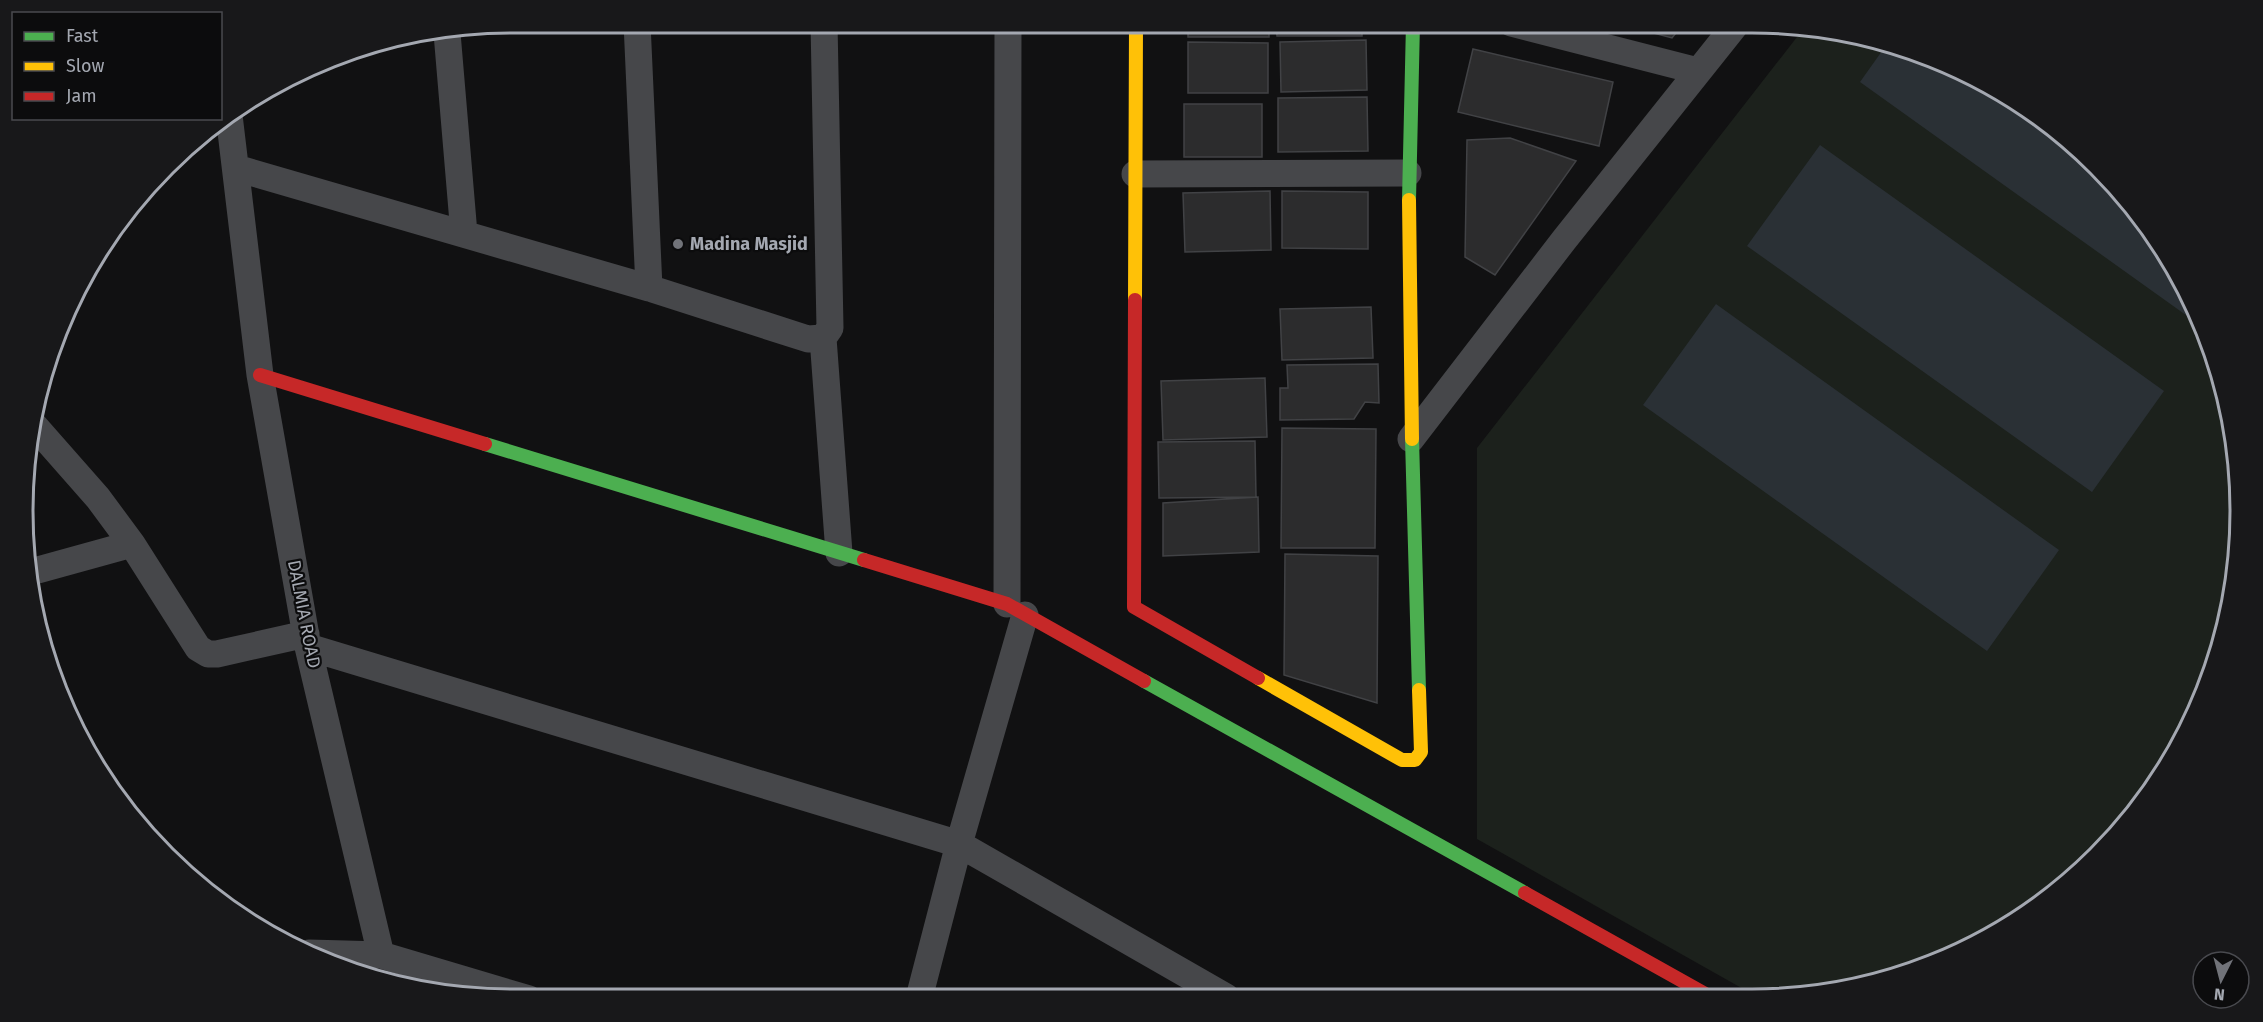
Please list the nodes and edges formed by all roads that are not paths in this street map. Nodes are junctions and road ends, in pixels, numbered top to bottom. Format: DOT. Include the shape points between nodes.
graph roads {
  1 [pos="637,33"];
  2 [pos="824,33"];
  3 [pos="1008,33"];
  4 [pos="1136,33"];
  5 [pos="1413,33"];
  6 [pos="1553,33"];
  7 [pos="1728,33"];
  8 [pos="447,37"];
  9 [pos="1698,71"];
  10 [pos="230,125"];
  11 [pos="236,168"];
  12 [pos="1408,173"];
  13 [pos="1136,174"];
  14 [pos="464,234"];
  15 [pos="649,288"];
  16 [pos="823,338"];
  17 [pos="260,375"];
  18 [pos="40,432"];
  19 [pos="1411,439"];
  20 [pos="132,544"];
  21 [pos="839,553"];
  22 [pos="37,570"];
  23 [pos="1016,609"];
  24 [pos="307,640"];
  25 [pos="959,844"];
  26 [pos="333,955"];
  27 [pos="381,955"];
  28 [pos="493,988"];
  29 [pos="921,989"];
  30 [pos="1212,989"];
  31 [pos="1696,989"];
  1 -- 15 [label="street"];
  2 -- 16 [label="street" via="830,328"];
  3 -- 23 [label="street"];
  4 -- 13 [label="street"];
  5 -- 12 [label="street"];
  6 -- 9 [label="street"];
  7 -- 9 [label="street"];
  8 -- 14 [label="street"];
  9 -- 19 [label="street"];
  10 -- 11 [label="street, DALMIA ROAD"];
  11 -- 14 [label="street"];
  11 -- 17 [label="street, DALMIA ROAD"];
  12 -- 13 [label="street"];
  12 -- 19 [label="street"];
  13 -- 19 [label="street" via="1134,607 1402,760 1414,760 1421,752"];
  14 -- 15 [label="street"];
  15 -- 16 [label="street" via="808,339"];
  16 -- 21 [label="street"];
  17 -- 21 [label="street"];
  17 -- 24 [label="street, DALMIA ROAD"];
  18 -- 20 [label="street"];
  20 -- 22 [label="street"];
  20 -- 24 [label="street" via="198,648 208,654"];
  21 -- 23 [label="street"];
  23 -- 25 [label="street"];
  23 -- 31 [label="street"];
  24 -- 25 [label="street"];
  24 -- 27 [label="street, DALMIA ROAD"];
  25 -- 29 [label="street"];
  25 -- 30 [label="street"];
  26 -- 27 [label="street"];
  27 -- 28 [label="street"];
}
